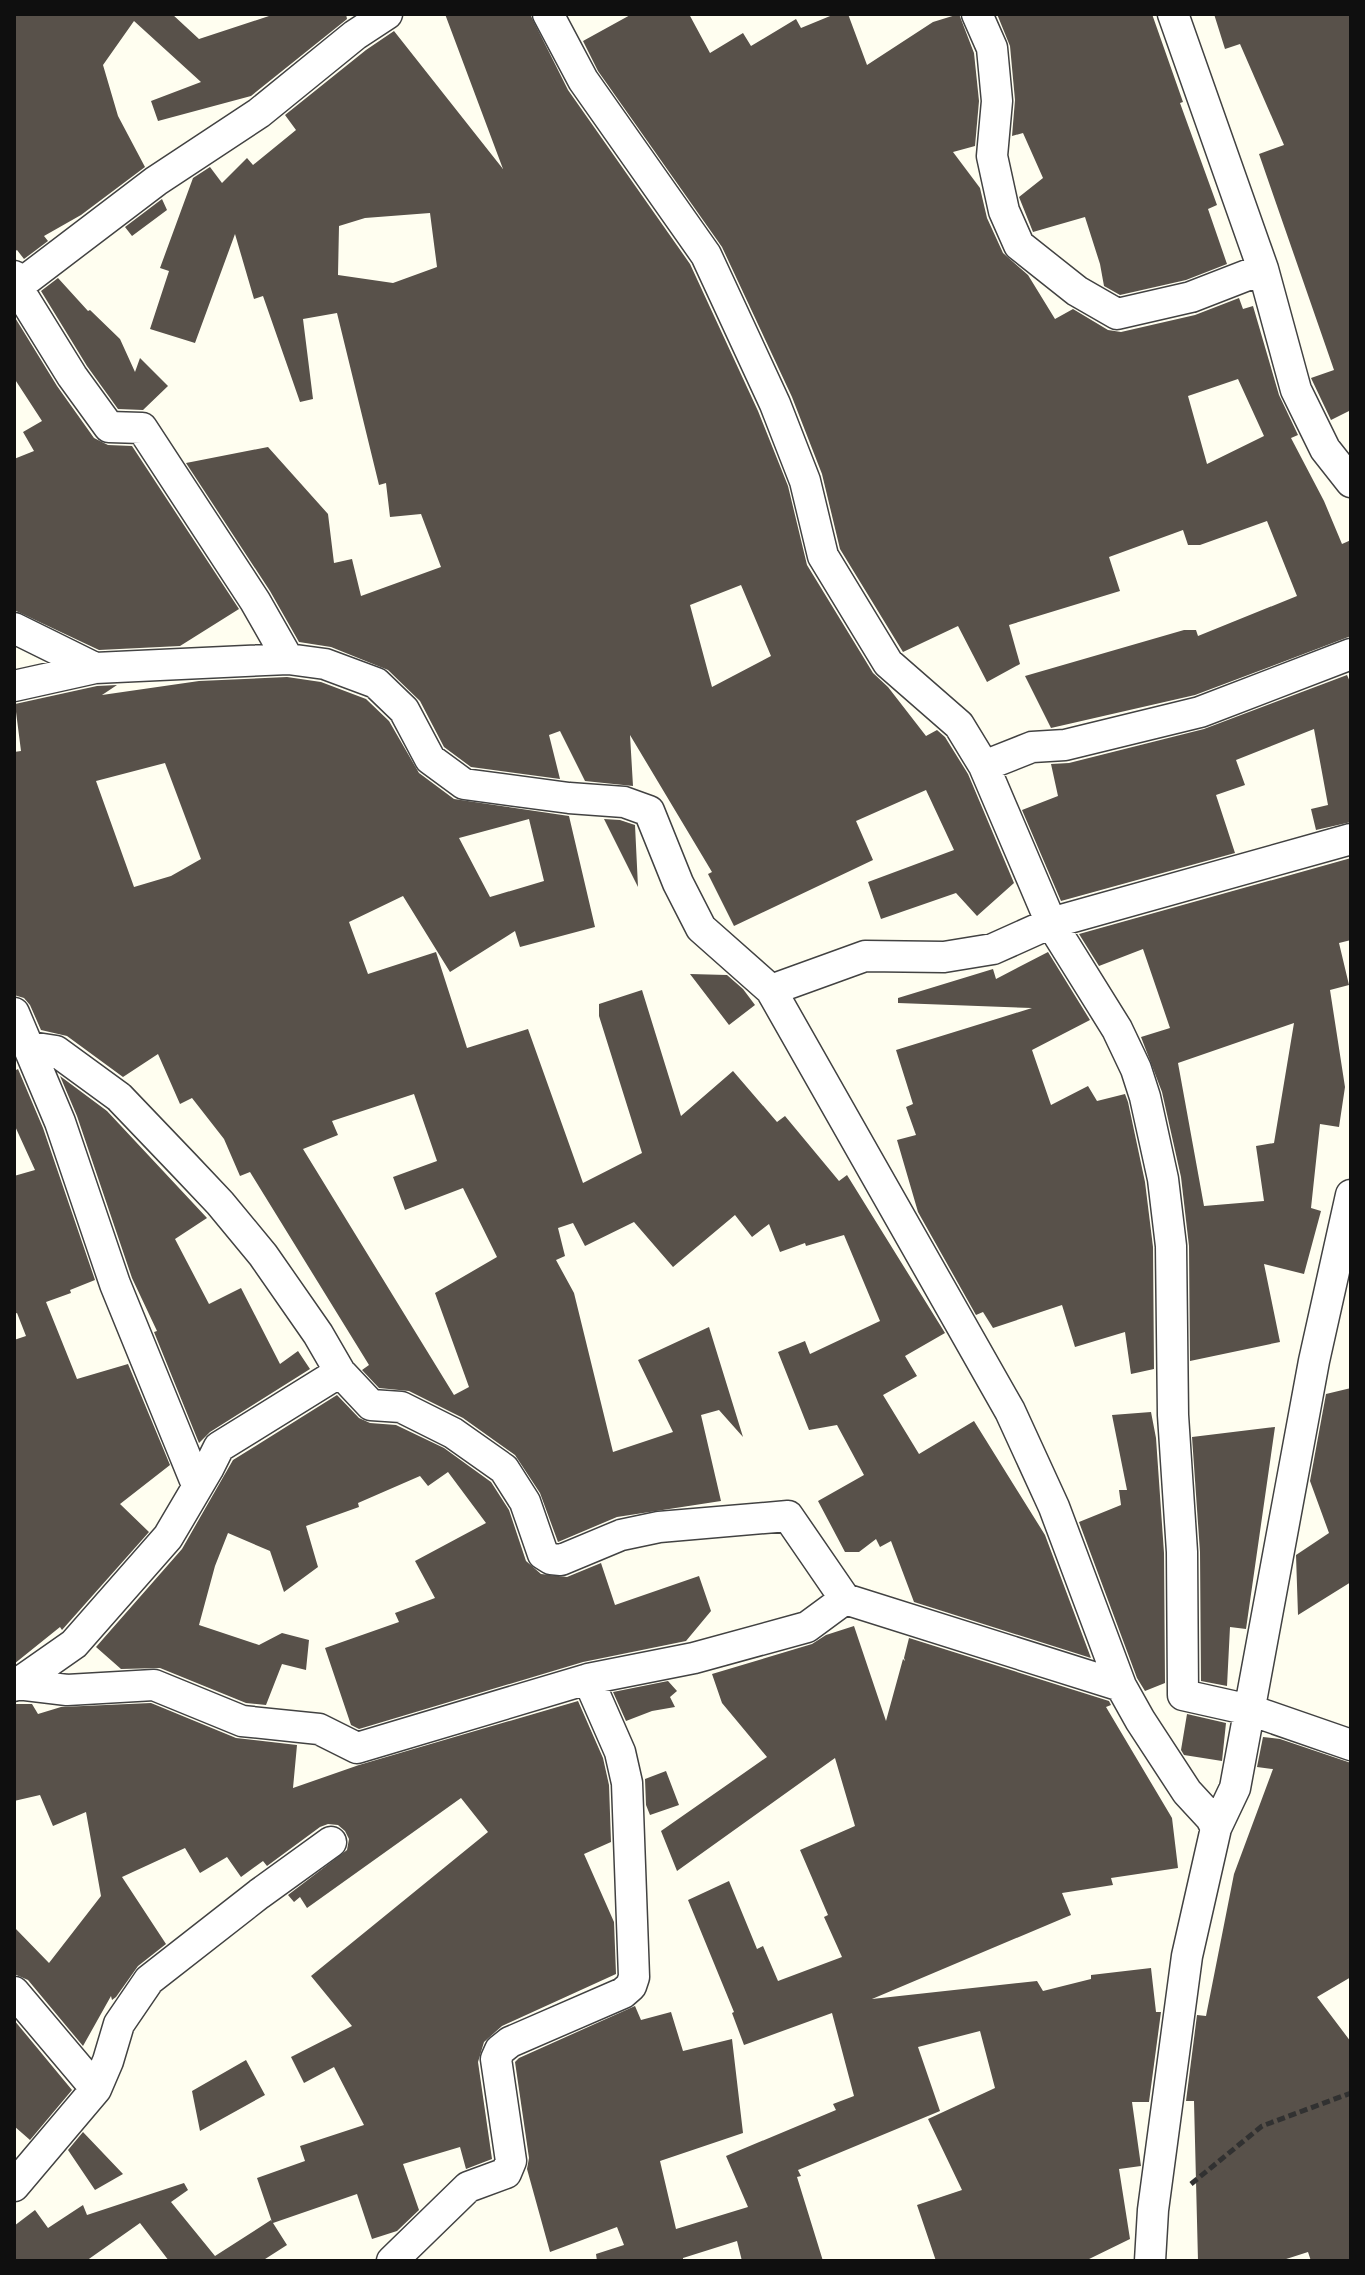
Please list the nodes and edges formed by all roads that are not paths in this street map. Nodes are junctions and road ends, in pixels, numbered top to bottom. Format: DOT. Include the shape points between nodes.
graph roads {
  1 [pos="387,14"];
  2 [pos="548,14"];
  3 [pos="977,14"];
  4 [pos="1173,14"];
  5 [pos="1263,269"];
  6 [pos="15,284"];
  7 [pos="1351,482"];
  8 [pos="14,628"];
  9 [pos="1351,654"];
  10 [pos="288,659"];
  11 [pos="95,668"];
  12 [pos="14,686"];
  13 [pos="984,766"];
  14 [pos="1351,839"];
  15 [pos="1051,923"];
  16 [pos="771,990"];
  17 [pos="14,1013"];
  18 [pos="30,1047"];
  19 [pos="1351,1195"];
  20 [pos="340,1372"];
  21 [pos="197,1485"];
  22 [pos="845,1599"];
  23 [pos="588,1679"];
  24 [pos="15,1685"];
  25 [pos="1121,1686"];
  26 [pos="1250,1710"];
  27 [pos="1351,1745"];
  28 [pos="1216,1828"];
  29 [pos="331,1842"];
  30 [pos="14,1992"];
  31 [pos="96,2089"];
  32 [pos="14,2186"];
  33 [pos="392,2261"];
  34 [pos="1150,2261"];
  1 -- 6 [label="street" via="259,113"];
  2 -- 13 [label="street" via="583,80 706,255 805,481 823,556 888,663 959,725"];
  3 -- 5 [label="street" via="992,48 997,101 992,156 1004,211 1019,245 1077,291 1117,314 1191,297"];
  4 -- 5 [label="street"];
  5 -- 7 [label="street" via="1296,390 1325,449"];
  6 -- 10 [label="street" via="109,427 142,428"];
  8 -- 11 [label="street"];
  9 -- 13 [label="street" via="1200,712 1065,745 1032,747"];
  10 -- 11 [label="street"];
  10 -- 16 [label="street" via="325,664 376,683 404,710 430,759 464,784 624,802 649,811 701,928"];
  11 -- 12 [label="street"];
  13 -- 15 [label="street"];
  14 -- 15 [label="street"];
  15 -- 16 [label="street" via="993,949 944,957 865,956"];
  15 -- 26 [label="street" via="1136,1069 1163,1179 1171,1246 1183,1695"];
  16 -- 25 [label="street" via="1010,1411 1054,1507"];
  17 -- 18 [label="street"];
  18 -- 20 [label="street" via="56,1051 119,1097 194,1175 263,1255"];
  18 -- 21 [label="street" via="115,1284"];
  19 -- 26 [label="street" via="1314,1361"];
  20 -- 21 [label="street" via="219,1447"];
  20 -- 22 [label="street" via="371,1405 401,1407 453,1433 504,1469 525,1502 543,1554 551,1559 659,1527 788,1516"];
  21 -- 24 [label="street" via="168,1537 74,1644"];
  22 -- 23 [label="street" via="807,1627 694,1658"];
  22 -- 25 [label="street"];
  23 -- 24 [label="street" via="357,1748 319,1729 242,1721 154,1685 67,1690"];
  23 -- 33 [label="street" via="620,1752 627,1783 631,1986 500,2050 496,2059 510,2167 468,2187"];
  25 -- 28 [label="street" via="1187,1792"];
  26 -- 27 [label="street"];
  26 -- 28 [label="street" via="1235,1788"];
  28 -- 34 [label="street" via="1187,1956"];
  29 -- 31 [label="street" via="149,1980 119,2024"];
  30 -- 31 [label="street"];
  31 -- 32 [label="street"];
}
